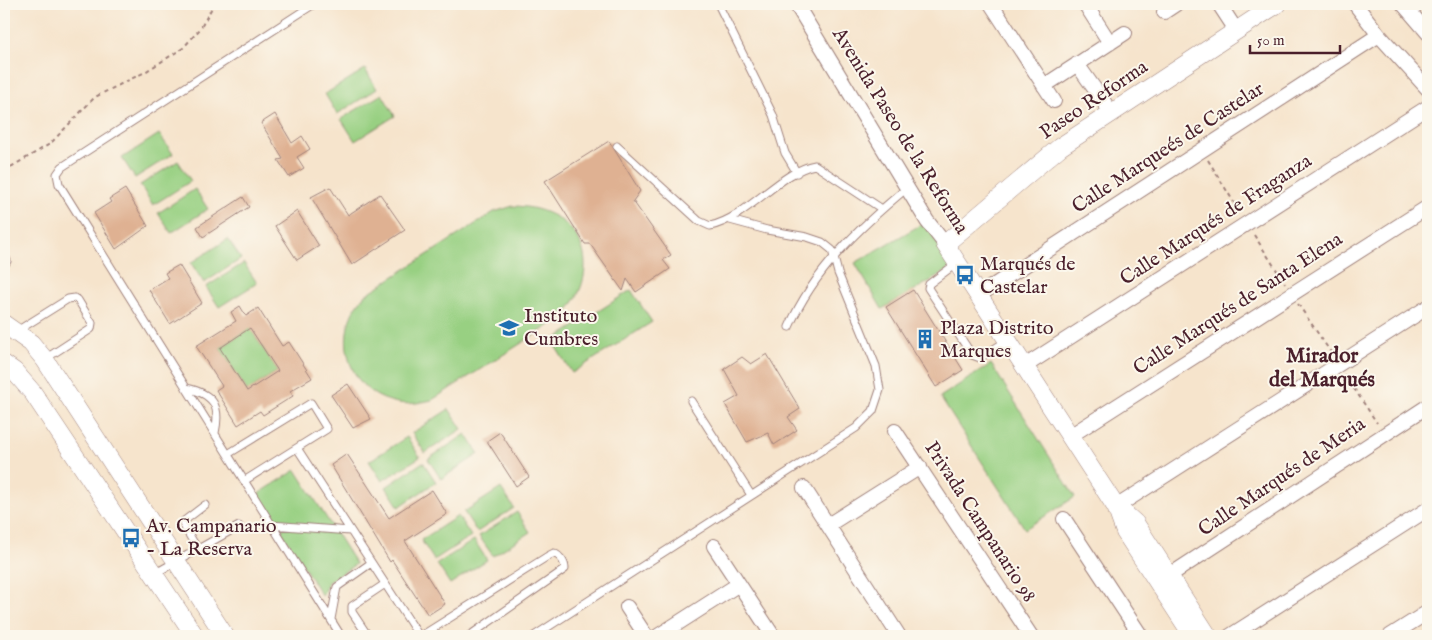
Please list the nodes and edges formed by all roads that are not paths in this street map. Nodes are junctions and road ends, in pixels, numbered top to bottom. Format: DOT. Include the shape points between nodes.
graph roads {
  1 [pos="314,4"];
  2 [pos="718,4"];
  3 [pos="796,4"];
  4 [pos="991,4"];
  5 [pos="1085,4"];
  6 [pos="1176,4"];
  7 [pos="1219,4"];
  8 [pos="1277,4"];
  9 [pos="1355,4"];
  10 [pos="1403,4"];
  11 [pos="1164,12"];
  12 [pos="1236,30"];
  13 [pos="1125,33"];
  14 [pos="1428,33"];
  15 [pos="1379,35"];
  16 [pos="1110,43"];
  17 [pos="1078,64"];
  18 [pos="1044,86"];
  19 [pos="1428,89"];
  20 [pos="1054,101"];
  21 [pos="1428,107"];
  22 [pos="1111,112"];
  23 [pos="617,146"];
  24 [pos="797,173"];
  25 [pos="907,188"];
  26 [pos="1428,207"];
  27 [pos="882,208"];
  28 [pos="730,220"];
  29 [pos="945,244"];
  30 [pos="4,254"];
  31 [pos="834,256"];
  32 [pos="958,263"];
  33 [pos="4,266"];
  34 [pos="979,295"];
  35 [pos="1428,307"];
  36 [pos="789,327"];
  37 [pos="9,328"];
  38 [pos="1008,340"];
  39 [pos="45,360"];
  40 [pos="4,364"];
  41 [pos="1025,366"];
  42 [pos="186,388"];
  43 [pos="691,401"];
  44 [pos="1428,406"];
  45 [pos="896,430"];
  46 [pos="215,433"];
  47 [pos="1070,436"];
  48 [pos="297,448"];
  49 [pos="228,454"];
  50 [pos="920,467"];
  51 [pos="244,481"];
  52 [pos="804,488"];
  53 [pos="128,489"];
  54 [pos="751,495"];
  55 [pos="107,502"];
  56 [pos="205,505"];
  57 [pos="1116,507"];
  58 [pos="1428,509"];
  59 [pos="1064,519"];
  60 [pos="271,525"];
  61 [pos="828,525"];
  62 [pos="239,526"];
  63 [pos="350,531"];
  64 [pos="714,546"];
  65 [pos="198,550"];
  66 [pos="176,562"];
  67 [pos="371,564"];
  68 [pos="154,574"];
  69 [pos="1164,580"];
  70 [pos="385,584"];
  71 [pos="739,584"];
  72 [pos="627,607"];
  73 [pos="1428,612"];
  74 [pos="331,619"];
  75 [pos="1026,634"];
  76 [pos="195,636"];
  77 [pos="225,636"];
  78 [pos="341,636"];
  79 [pos="368,636"];
  80 [pos="420,636"];
  81 [pos="469,636"];
  82 [pos="534,636"];
  83 [pos="646,636"];
  84 [pos="658,636"];
  85 [pos="773,636"];
  86 [pos="898,636"];
  87 [pos="1141,636"];
  88 [pos="1192,636"];
  89 [pos="1208,636"];
  90 [pos="1230,636"];
  91 [pos="1390,636"];
  1 -- 42 [label="lane" via="62,166 57,174 59,184"];
  2 -- 24 [label="lane" via="773,115 785,152"];
  3 -- 25 [label="street, Avenida Paseo de la Reforma"];
  4 -- 18 [label="street"];
  5 -- 16 [label="street"];
  6 -- 11 [label="street"];
  7 -- 12 [label="street"];
  8 -- 12 [label="street, Paseo Reforma"];
  9 -- 15 [label="street"];
  10 -- 14 [label="street"];
  12 -- 22 [label="street, Paseo Reforma"];
  13 -- 16 [label="street"];
  15 -- 19 [label="street"];
  15 -- 34 [label="street, Calle Marqueés de Castelar"];
  16 -- 17 [label="street"];
  17 -- 18 [label="street"];
  17 -- 22 [label="street"];
  18 -- 20 [label="street"];
  21 -- 41 [label="street, Calle Marqués de Fraganza"];
  22 -- 29 [label="street, Paseo Reforma" via="1031,170"];
  23 -- 28 [label="lane" via="699,221 710,226"];
  24 -- 27 [label="lane" via="814,165"];
  24 -- 28 [label="lane"];
  25 -- 27 [label="lane"];
  25 -- 29 [label="street, Avenida Paseo de la Reforma" via="927,222"];
  26 -- 47 [label="street, Calle Marqués de Santa Elena"];
  27 -- 31 [label="lane"];
  28 -- 31 [label="lane" via="822,242"];
  29 -- 32 [label="street, Avenida Paseo de la Reforma"];
  30 -- 33 [label="lane"];
  31 -- 36 [label="lane" via="807,291"];
  31 -- 54 [label="lane" via="876,366 880,390 873,411 856,428"];
  32 -- 34 [label="street, Avenida Paseo de la Reforma"];
  32 -- 38 [label="lane" via="928,288 972,355 980,358"];
  34 -- 38 [label="street, Avenida Paseo de la Reforma"];
  35 -- 57 [label="street"];
  37 -- 39 [label="street" via="31,343"];
  37 -- 39 [label="lane" via="68,299 78,300 92,323 91,329"];
  38 -- 41 [label="street, Avenida Paseo de la Reforma"];
  39 -- 53 [label="street"];
  40 -- 55 [label="street" via="33,393"];
  41 -- 47 [label="street, Avenida Paseo de la Reforma"];
  42 -- 46 [label="lane"];
  42 -- 46 [label="lane" via="210,398 218,418"];
  43 -- 54 [label="lane"];
  44 -- 69 [label="street, Calle Marqués de Meria"];
  45 -- 50 [label="street, Privada Campanario 98"];
  46 -- 49 [label="lane"];
  47 -- 57 [label="street, Avenida Paseo de la Reforma"];
  48 -- 49 [label="lane" via="327,428 311,403"];
  48 -- 51 [label="lane"];
  48 -- 63 [label="lane"];
  49 -- 51 [label="lane"];
  50 -- 61 [label="street"];
  50 -- 75 [label="street, Privada Campanario 98"];
  51 -- 60 [label="lane"];
  52 -- 61 [label="street"];
  53 -- 55 [label="street"];
  53 -- 66 [label="street"];
  54 -- 82 [label="lane"];
  55 -- 68 [label="street"];
  56 -- 65 [label="lane" via="184,521"];
  57 -- 69 [label="street, Avenida Paseo de la Reforma" via="1136,523"];
  58 -- 90 [label="street"];
  59 -- 87 [label="street"];
  60 -- 63 [label="lane"];
  60 -- 74 [label="lane"];
  61 -- 86 [label="street"];
  62 -- 65 [label="lane"];
  63 -- 67 [label="lane"];
  64 -- 71 [label="street"];
  65 -- 66 [label="lane"];
  66 -- 68 [label="lane"];
  66 -- 77 [label="street"];
  67 -- 70 [label="lane"];
  67 -- 74 [label="lane" via="337,587"];
  68 -- 76 [label="street"];
  69 -- 88 [label="street, Avenida Paseo de la Reforma"];
  69 -- 89 [label="street, Avenida Paseo de la Reforma"];
  70 -- 79 [label="lane" via="352,606 352,612"];
  70 -- 80 [label="lane"];
  71 -- 84 [label="street"];
  71 -- 85 [label="street"];
  72 -- 83 [label="street"];
  73 -- 91 [label="street"];
  74 -- 78 [label="lane"];
  80 -- 81 [label="lane" via="548,556 558,555 565,569"];
}
